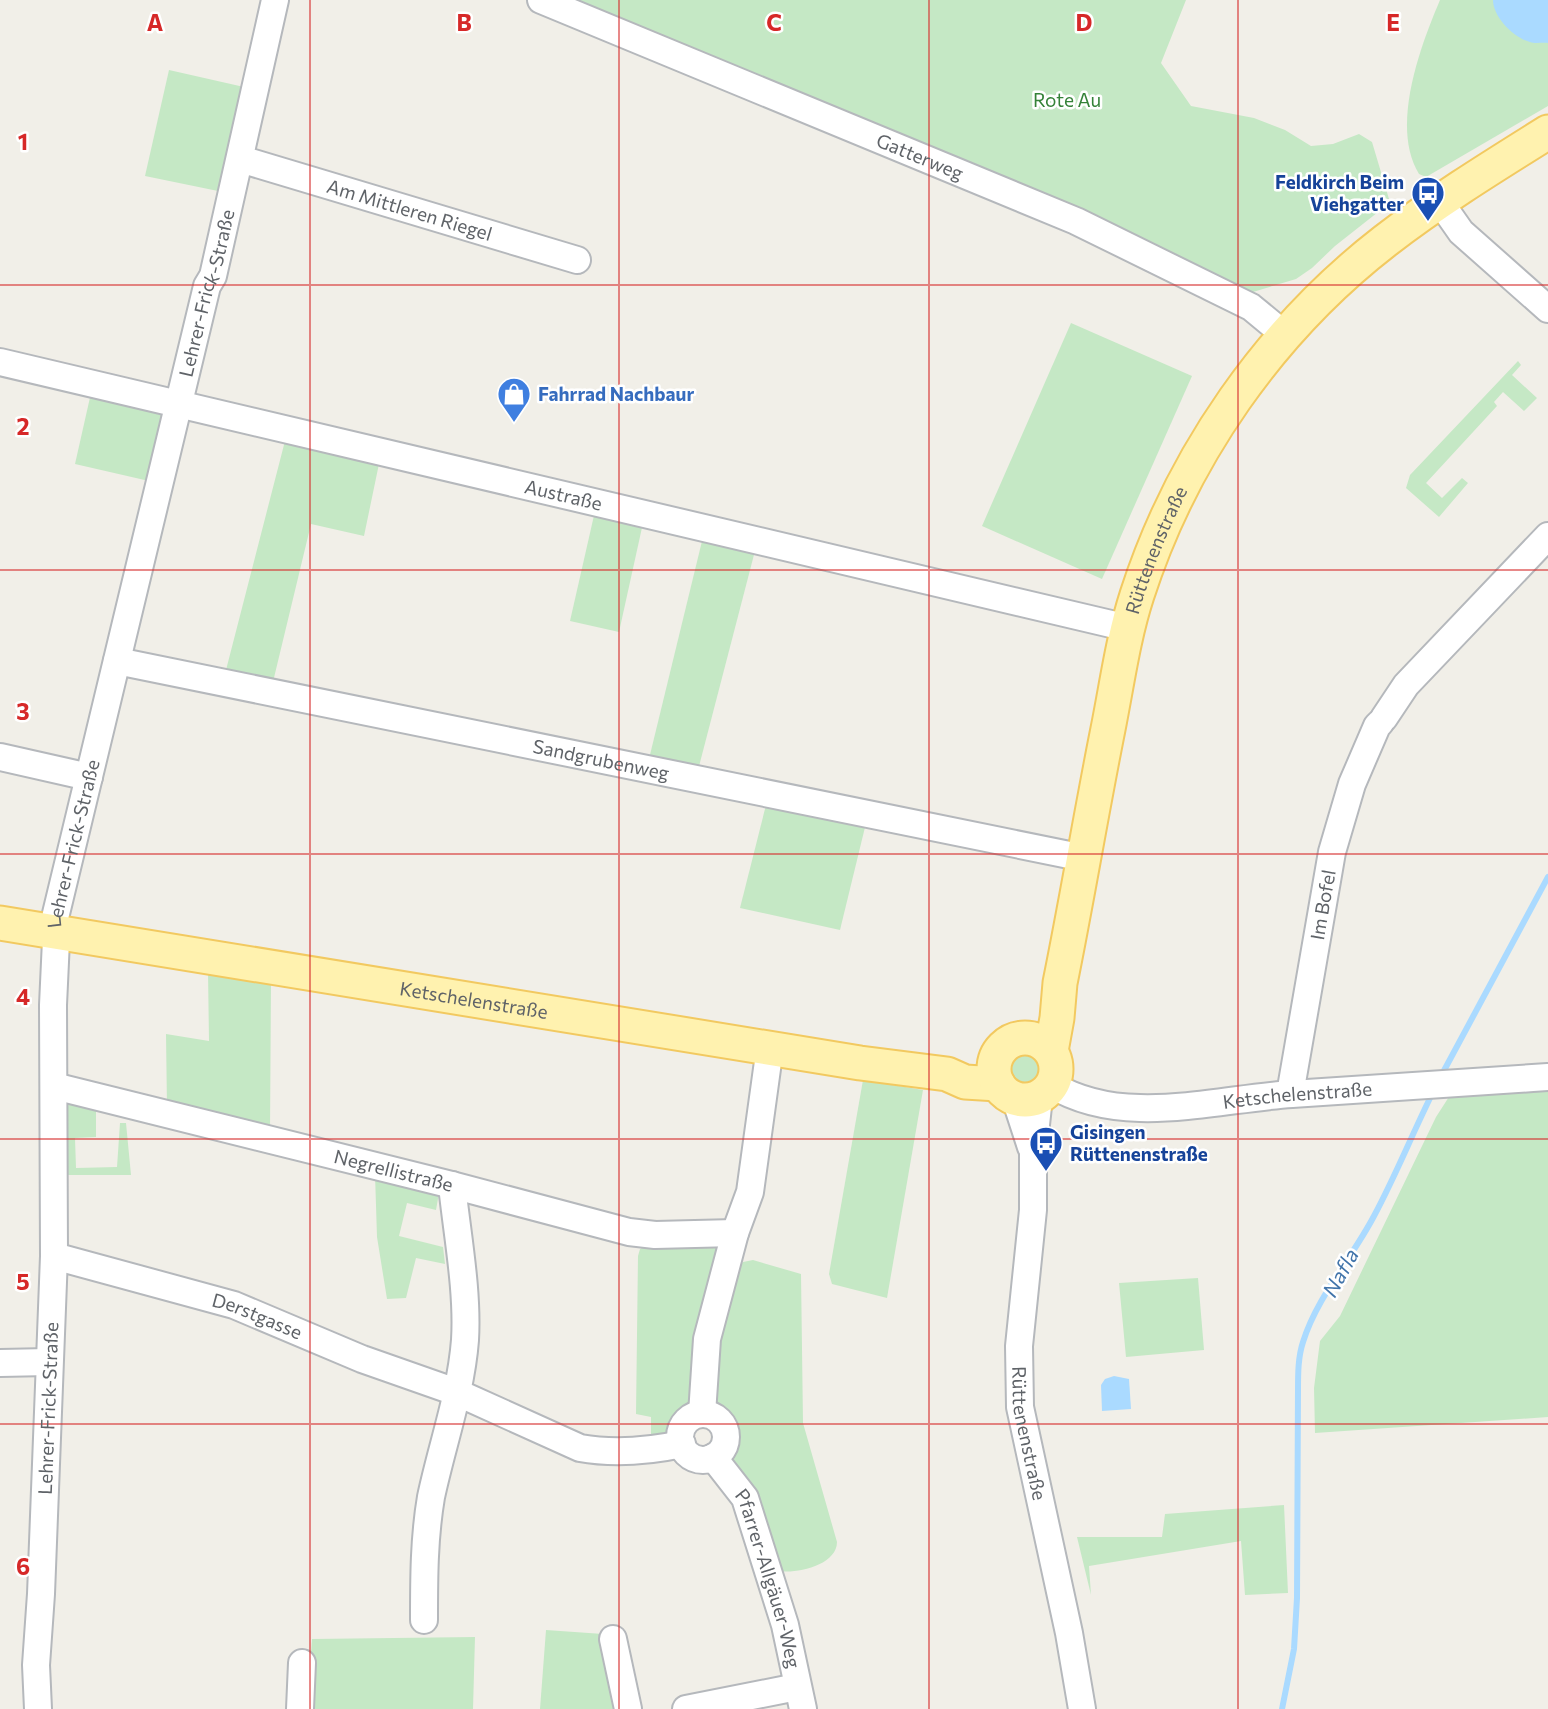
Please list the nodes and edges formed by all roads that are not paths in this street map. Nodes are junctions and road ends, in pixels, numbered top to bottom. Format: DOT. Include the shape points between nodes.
graph roads {
  1 [pos="275,0"];
  2 [pos="541,0"];
  3 [pos="1548,132"];
  4 [pos="240,159"];
  5 [pos="1434,206"];
  6 [pos="577,260"];
  7 [pos="1548,309"];
  8 [pos="1285,335"];
  9 [pos="0,362"];
  10 [pos="179,404"];
  11 [pos="1548,536"];
  12 [pos="1128,628"];
  13 [pos="117,661"];
  14 [pos="0,757"];
  15 [pos="89,777"];
  16 [pos="1084,858"];
  17 [pos="0,923"];
  18 [pos="55,932"];
  19 [pos="1039,1045"];
  20 [pos="770,1047"];
  21 [pos="1548,1077"];
  22 [pos="1020,1085"];
  23 [pos="54,1086"];
  24 [pos="1290,1094"];
  25 [pos="452,1185"];
  26 [pos="735,1233"];
  27 [pos="54,1256"];
  28 [pos="50,1362"];
  29 [pos="0,1363"];
  30 [pos="457,1392"];
  31 [pos="702,1414"];
  32 [pos="682,1444"];
  33 [pos="713,1457"];
  34 [pos="424,1620"];
  35 [pos="613,1639"];
  36 [pos="302,1663"];
  37 [pos="800,1698"];
  38 [pos="38,1709"];
  39 [pos="300,1709"];
  40 [pos="628,1709"];
  41 [pos="686,1709"];
  42 [pos="1082,1709"];
  1 -- 4 [label="street, Lehrer-Frick-Straße"];
  2 -- 8 [label="street, Gatterweg" via="1076,221 1251,307"];
  3 -- 5 [label="main road, Rüttenenstraße"];
  4 -- 6 [label="street, Am Mittleren Riegel"];
  4 -- 10 [label="street, Lehrer-Frick-Straße"];
  5 -- 7 [label="street"];
  5 -- 8 [label="main road, Rüttenenstraße" via="1384,242"];
  8 -- 12 [label="main road, Rüttenenstraße" via="1246,383 1189,471 1149,561"];
  9 -- 10 [label="street, Austraße"];
  10 -- 12 [label="street, Austraße"];
  10 -- 13 [label="street, Lehrer-Frick-Straße"];
  11 -- 24 [label="street, Im Bofel" via="1406,685 1377,726 1352,784 1332,852"];
  12 -- 16 [label="main road, Rüttenenstraße"];
  13 -- 15 [label="street, Lehrer-Frick-Straße"];
  13 -- 16 [label="street, Sandgrubenweg"];
  14 -- 15 [label="street"];
  15 -- 18 [label="street, Lehrer-Frick-Straße"];
  16 -- 19 [label="main road, Rüttenenstraße" via="1060,984"];
  17 -- 18 [label="main road, Ketschelenstraße"];
  18 -- 20 [label="main road, Ketschelenstraße"];
  18 -- 23 [label="street, Lehrer-Frick-Straße"];
  19 -- 22 [label="main road" via="1056,1068"];
  19 -- 22 [label="main road" via="1008,1043"];
  20 -- 22 [label="main road, Ketschelenstraße" via="947,1074 965,1082"];
  20 -- 26 [label="street" via="750,1192"];
  21 -- 24 [label="street, Ketschelenstraße"];
  22 -- 24 [label="street, Ketschelenstraße" via="1083,1101 1136,1107"];
  22 -- 42 [label="street, Rüttenenstraße" via="1033,1152 1019,1346 1020,1407"];
  23 -- 25 [label="street, Negrellistraße"];
  23 -- 27 [label="street, Lehrer-Frick-Straße"];
  25 -- 26 [label="street, Negrellistraße" via="629,1232"];
  25 -- 30 [label="street" via="465,1339"];
  26 -- 31 [label="street" via="707,1339"];
  27 -- 28 [label="street, Lehrer-Frick-Straße"];
  27 -- 30 [label="street, Derstgasse" via="234,1305 362,1359"];
  28 -- 29 [label="street"];
  28 -- 38 [label="street, Lehrer-Frick-Straße" via="36,1665"];
  30 -- 32 [label="street, Derstgasse" via="580,1448 658,1449"];
  30 -- 34 [label="street" via="431,1498"];
  31 -- 32 [label="street" via="685,1423"];
  31 -- 33 [label="street" via="717,1418 726,1432 724,1447"];
  32 -- 33 [label="street" via="698,1459"];
  33 -- 37 [label="street, Pfarrer-Allgäuer-Weg" via="745,1498 785,1625"];
  35 -- 40 [label="street"];
  36 -- 39 [label="street"];
  37 -- 41 [label="street"];
}
